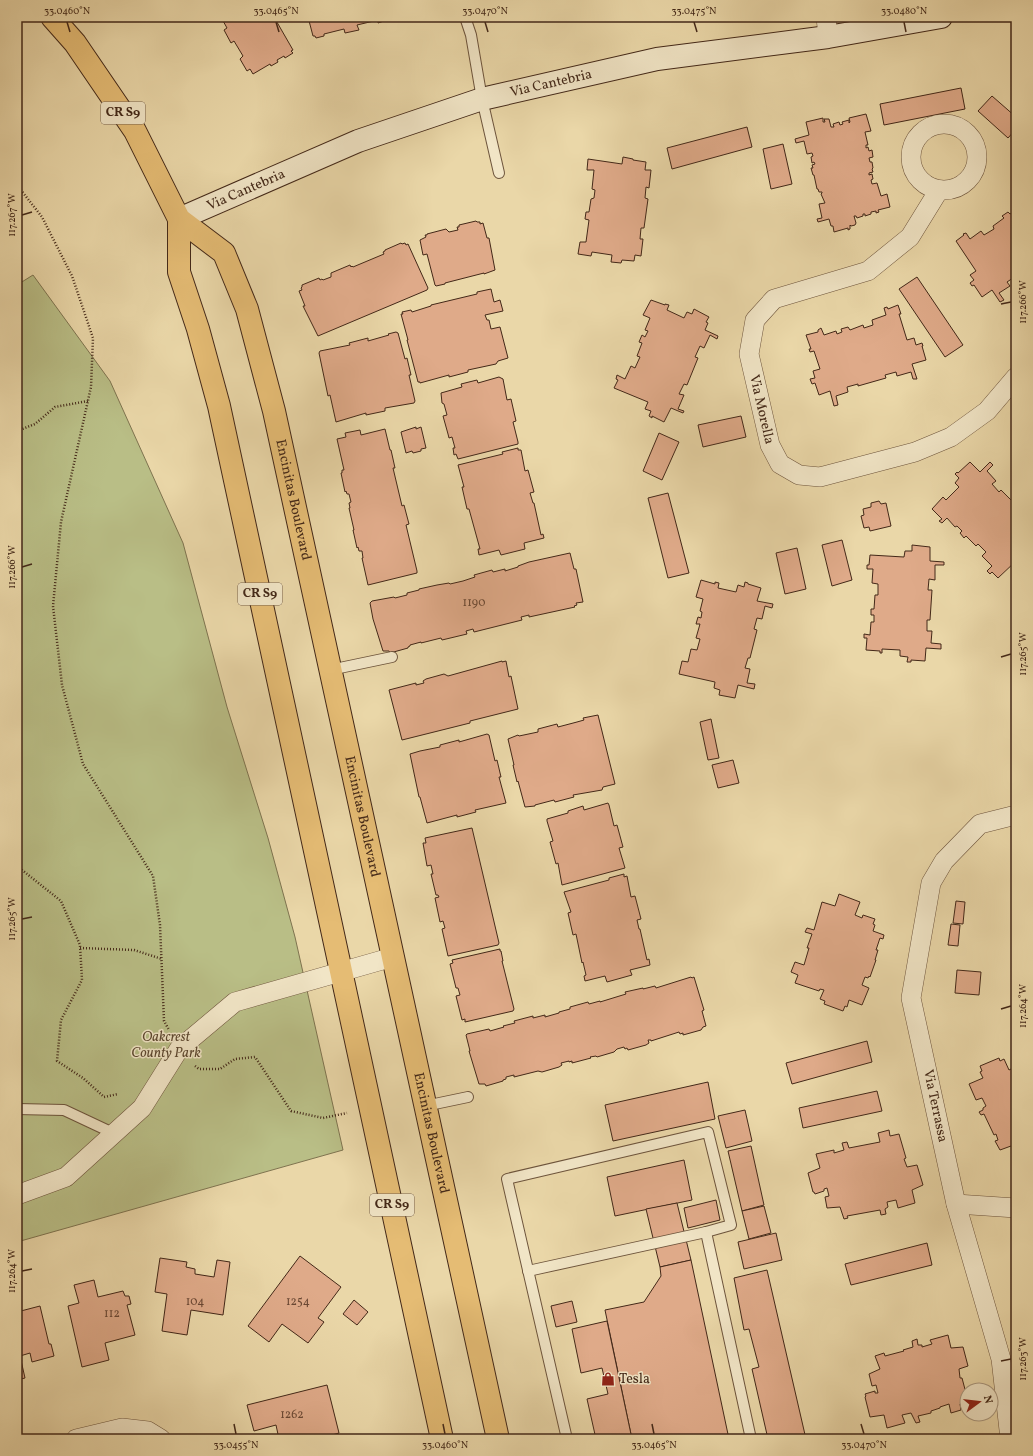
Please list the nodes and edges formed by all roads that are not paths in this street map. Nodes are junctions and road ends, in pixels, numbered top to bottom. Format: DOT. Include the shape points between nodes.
graph roads {
  1 [pos="52,17"];
  2 [pos="466,17"];
  3 [pos="941,17"];
  4 [pos="827,27"];
  5 [pos="482,99"];
  6 [pos="499,173"];
  7 [pos="939,190"];
  8 [pos="180,218"];
  9 [pos="1016,377"];
  10 [pos="392,657"];
  11 [pos="330,670"];
  12 [pos="1016,815"];
  13 [pos="393,957"];
  14 [pos="342,972"];
  15 [pos="468,1097"];
  16 [pos="425,1106"];
  17 [pos="17,1109"];
  18 [pos="112,1133"];
  19 [pos="17,1195"];
  20 [pos="956,1204"];
  21 [pos="1016,1208"];
  22 [pos="706,1232"];
  23 [pos="528,1272"];
  24 [pos="76,1439"];
  25 [pos="161,1439"];
  26 [pos="442,1439"];
  27 [pos="498,1439"];
  28 [pos="567,1439"];
  29 [pos="751,1439"];
  30 [pos="1010,1439"];
  1 -- 8 [label="main road, Encinitas Boulevard / CR S9" via="75,43 135,131"];
  2 -- 5 [label="lane"];
  3 -- 4 [label="main road, Via Cantebria"];
  4 -- 5 [label="main road, Via Cantebria" via="657,59"];
  5 -- 6 [label="lane"];
  5 -- 8 [label="main road, Via Cantebria" via="358,141"];
  7 -- 9 [label="street, Via Morella" via="910,237 868,271 774,298 755,320 749,354 770,445 780,464 799,475 820,477 915,452 951,437 987,411"];
  8 -- 11 [label="main road, Encinitas Boulevard / CR S9" via="224,253 247,309 274,411"];
  8 -- 14 [label="main road, Encinitas Boulevard / CR S9" via="179,272 219,406"];
  10 -- 11 [label="lane"];
  11 -- 13 [label="main road, Encinitas Boulevard / CR S9"];
  12 -- 20 [label="street, Via Terrassa" via="980,824 944,860 931,883 911,998"];
  13 -- 14 [label="street"];
  13 -- 16 [label="main road, Encinitas Boulevard / CR S9"];
  14 -- 18 [label="street" via="235,1002 179,1049 142,1108"];
  14 -- 26 [label="main road, Encinitas Boulevard / CR S9"];
  15 -- 16 [label="lane"];
  16 -- 27 [label="main road, Encinitas Boulevard / CR S9"];
  17 -- 18 [label="lane" via="64,1110"];
  18 -- 19 [label="street" via="66,1176"];
  20 -- 21 [label="street"];
  20 -- 30 [label="street, Via Terrassa" via="1001,1359"];
  22 -- 23 [label="lane"];
  22 -- 23 [label="lane" via="731,1225 708,1132 507,1178"];
  22 -- 29 [label="lane"];
  23 -- 28 [label="lane"];
  24 -- 25 [label="street" via="122,1428 148,1431"];
}
